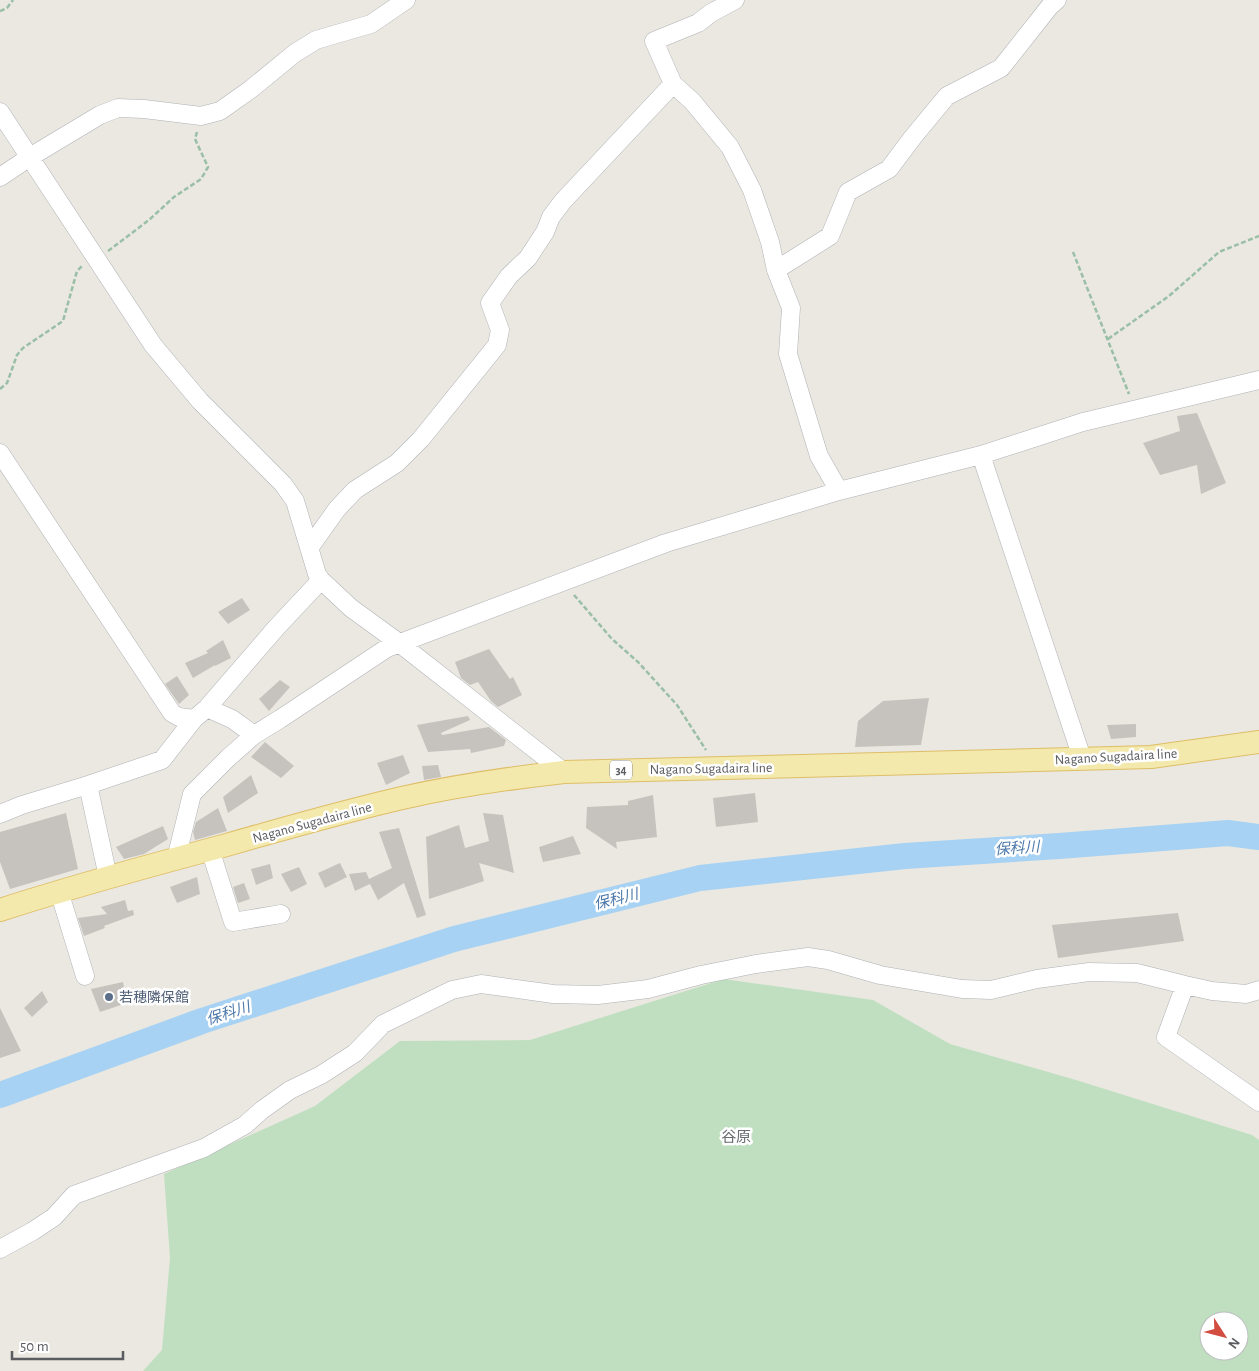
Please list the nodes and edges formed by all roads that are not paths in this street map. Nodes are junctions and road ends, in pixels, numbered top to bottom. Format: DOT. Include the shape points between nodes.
graph roads {
  1 [pos="406,0"];
  2 [pos="735,0"];
  3 [pos="1057,0"];
  4 [pos="673,84"];
  5 [pos="0,112"];
  6 [pos="30,157"];
  7 [pos="0,177"];
  8 [pos="776,270"];
  9 [pos="1259,380"];
  10 [pos="0,453"];
  11 [pos="981,455"];
  12 [pos="839,491"];
  13 [pos="310,547"];
  14 [pos="321,580"];
  15 [pos="399,643"];
  16 [pos="201,713"];
  17 [pos="254,735"];
  18 [pos="1259,742"];
  19 [pos="1082,758"];
  20 [pos="564,772"];
  21 [pos="88,785"];
  22 [pos="0,814"];
  23 [pos="210,849"];
  24 [pos="176,859"];
  25 [pos="108,877"];
  26 [pos="59,891"];
  27 [pos="0,910"];
  28 [pos="281,914"];
  29 [pos="85,976"];
  30 [pos="1185,986"];
  31 [pos="1259,990"];
  32 [pos="1259,1102"];
  33 [pos="0,1249"];
  1 -- 6 [label="street" via="371,24 316,40 220,111 201,116 118,108 100,115"];
  2 -- 4 [label="street" via="698,23 654,41"];
  3 -- 8 [label="street" via="1001,68 947,96 889,169 848,192 830,236"];
  4 -- 8 [label="street" via="730,146 752,190"];
  4 -- 13 [label="street" via="563,201 528,258 509,276 490,303 500,330 497,345 421,439 397,463 355,490"];
  5 -- 6 [label="street"];
  6 -- 7 [label="street"];
  6 -- 13 [label="street" via="153,345 200,401 283,484 295,501"];
  8 -- 12 [label="street" via="791,308 788,354 819,456"];
  9 -- 11 [label="street" via="1083,422"];
  10 -- 16 [label="street" via="172,713 179,716"];
  11 -- 12 [label="street"];
  11 -- 19 [label="street"];
  12 -- 15 [label="street" via="666,543"];
  13 -- 14 [label="street"];
  14 -- 15 [label="street"];
  14 -- 16 [label="street"];
  15 -- 17 [label="street"];
  15 -- 20 [label="street"];
  16 -- 17 [label="street" via="232,719"];
  16 -- 21 [label="street" via="162,760"];
  17 -- 24 [label="street" via="192,794"];
  18 -- 19 [label="main road, Nagano Sugadaira line / 34" via="1151,757"];
  19 -- 20 [label="main road, Nagano Sugadaira line / 34"];
  20 -- 23 [label="main road, Nagano Sugadaira line / 34" via="404,798"];
  21 -- 22 [label="street"];
  21 -- 25 [label="street"];
  23 -- 24 [label="main road, Nagano Sugadaira line / 34"];
  23 -- 28 [label="street" via="233,922"];
  24 -- 25 [label="main road, Nagano Sugadaira line / 34"];
  25 -- 26 [label="main road, Nagano Sugadaira line / 34"];
  26 -- 27 [label="main road, Nagano Sugadaira line / 34"];
  26 -- 29 [label="street"];
  30 -- 31 [label="street" via="1246,994"];
  30 -- 32 [label="street" via="1166,1037"];
  30 -- 33 [label="street" via="1137,974 1089,972 1037,979 991,990 962,989 808,957 598,995 553,994 481,984 452,990 383,1024 355,1053 322,1075 290,1090 244,1125 204,1148 74,1196 54,1217"];
}
